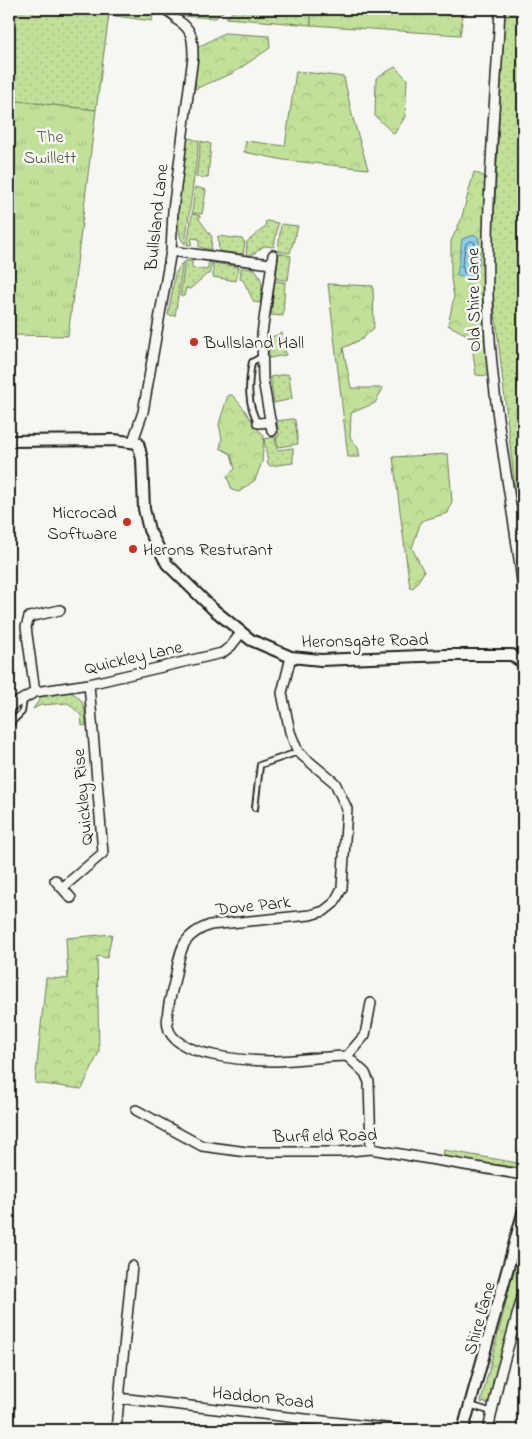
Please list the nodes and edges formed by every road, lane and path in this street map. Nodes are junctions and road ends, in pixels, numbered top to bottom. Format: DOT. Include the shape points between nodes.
graph roads {
  1 [pos="161,9"];
  2 [pos="500,9"];
  3 [pos="177,20"];
  4 [pos="171,251"];
  5 [pos="273,254"];
  6 [pos="271,264"];
  7 [pos="262,356"];
  8 [pos="270,422"];
  9 [pos="258,423"];
  10 [pos="272,431"];
  11 [pos="9,441"];
  12 [pos="133,441"];
  13 [pos="523,589"];
  14 [pos="60,610"];
  15 [pos="241,633"];
  16 [pos="291,657"];
  17 [pos="523,661"];
  18 [pos="89,684"];
  19 [pos="35,692"];
  20 [pos="24,697"];
  21 [pos="9,707"];
  22 [pos="9,725"];
  23 [pos="298,752"];
  24 [pos="255,808"];
  25 [pos="55,880"];
  26 [pos="62,888"];
  27 [pos="71,898"];
  28 [pos="371,1003"];
  29 [pos="347,1056"];
  30 [pos="136,1110"];
  31 [pos="371,1149"];
  32 [pos="523,1175"];
  33 [pos="523,1213"];
  34 [pos="132,1266"];
  35 [pos="523,1294"];
  36 [pos="481,1306"];
  37 [pos="498,1311"];
  38 [pos="472,1338"];
  39 [pos="488,1343"];
  40 [pos="119,1398"];
  41 [pos="470,1405"];
  42 [pos="492,1412"];
  43 [pos="116,1430"];
  44 [pos="403,1430"];
  45 [pos="463,1430"];
  46 [pos="488,1430"];
  1 -- 3 [label="lane, Bullsland Lane"];
  2 -- 13 [label="street, Old Shire Lane" via="487,258 489,322 492,376"];
  3 -- 4 [label="street, Bullsland Lane" via="191,32 193,57 178,162"];
  4 -- 6 [label="street"];
  4 -- 12 [label="street, Bullsland Lane" via="143,412"];
  5 -- 6 [label="street"];
  6 -- 7 [label="street"];
  7 -- 8 [label="street"];
  7 -- 9 [label="lane" via="252,362 249,377 250,409"];
  8 -- 9 [label="street"];
  8 -- 10 [label="street"];
  11 -- 12 [label="street"];
  12 -- 15 [label="street, Heronsgate Road" via="140,447 144,509 149,530 167,564"];
  14 -- 19 [label="street" via="29,617 26,627"];
  15 -- 16 [label="street, Heronsgate Road" via="262,646"];
  15 -- 18 [label="street, Quickley Lane" via="222,653"];
  16 -- 17 [label="street, Heronsgate Road" via="321,660 512,655"];
  16 -- 23 [label="street, Dove Park" via="282,693"];
  18 -- 19 [label="street, Quickley Lane"];
  18 -- 26 [label="street, Quickley Rise" via="103,853"];
  19 -- 20 [label="street, Quickley Lane"];
  20 -- 21 [label="street, Quickley Lane"];
  20 -- 22 [label="lane" via="22,712"];
  23 -- 24 [label="lane" via="260,765"];
  23 -- 29 [label="street, Dove Park" via="335,783 347,808 342,888 334,903 324,911 210,925 195,931 185,941 180,954 168,1028 175,1040 189,1050 246,1060"];
  25 -- 26 [label="street"];
  26 -- 27 [label="street"];
  28 -- 29 [label="street" via="365,1034"];
  29 -- 31 [label="street" via="365,1073 369,1082"];
  30 -- 31 [label="street, Burfield Road" via="202,1146 247,1152"];
  31 -- 32 [label="street, Burfield Road"];
  33 -- 37 [label="street, Shire Lane"];
  34 -- 40 [label="street"];
  35 -- 42 [label="street, Shire Lane"];
  36 -- 37 [label="lane"];
  37 -- 39 [label="street, Shire Lane"];
  38 -- 39 [label="lane"];
  39 -- 41 [label="street, Shire Lane"];
  40 -- 43 [label="street"];
  40 -- 44 [label="street, Haddon Road"];
  41 -- 42 [label="lane"];
  41 -- 45 [label="street, Shire Lane"];
  42 -- 46 [label="street, Shire Lane"];
}
